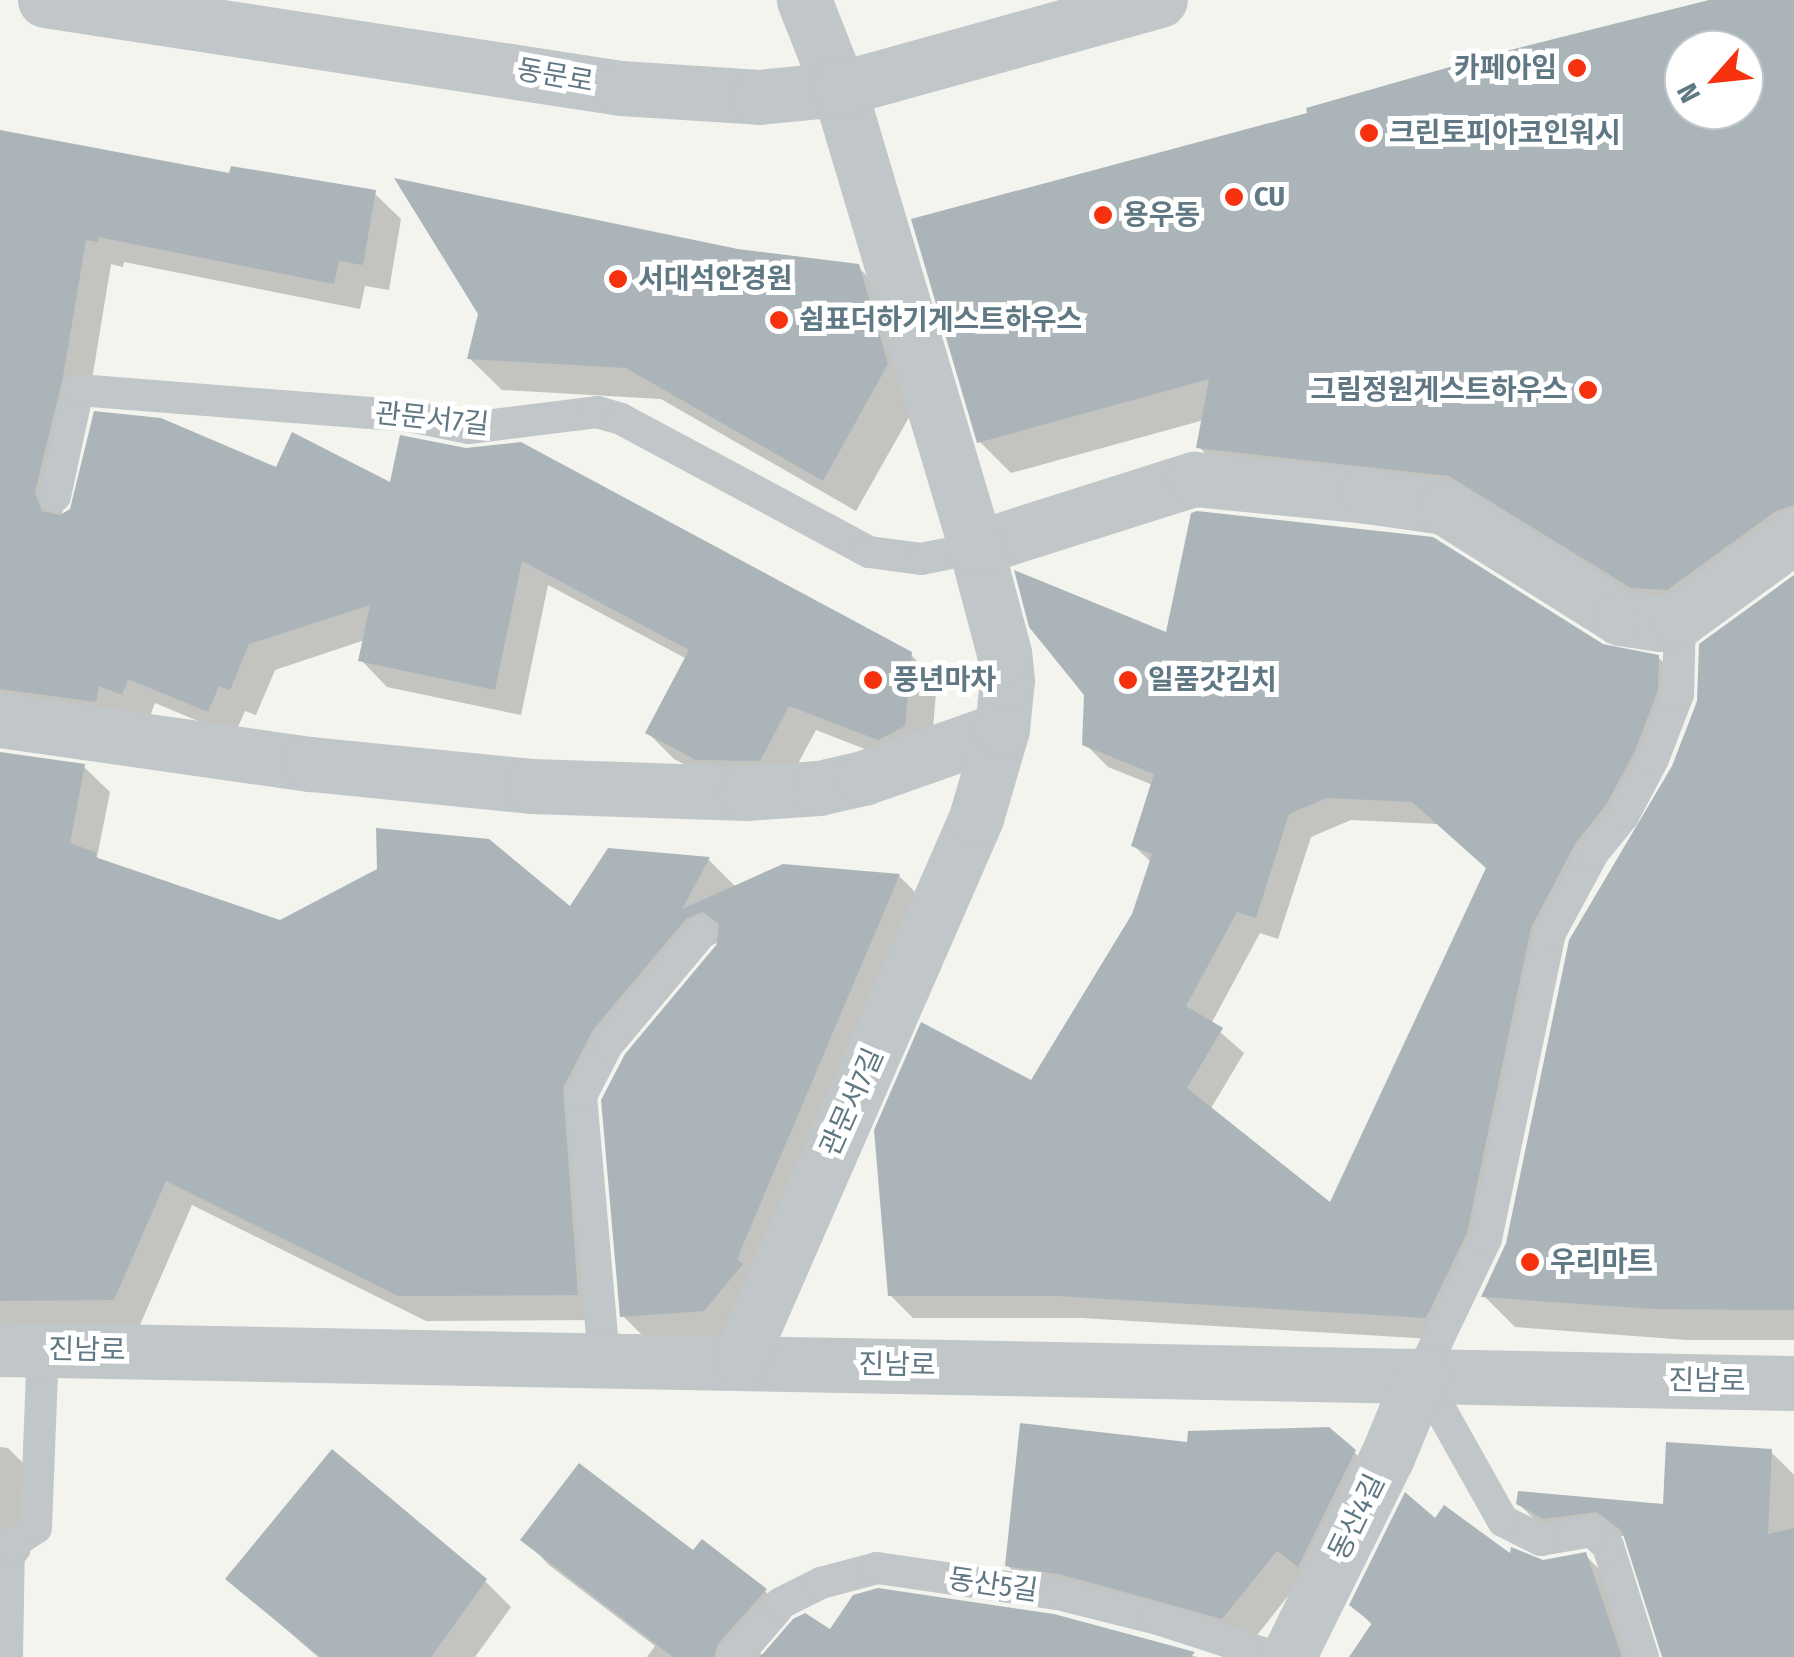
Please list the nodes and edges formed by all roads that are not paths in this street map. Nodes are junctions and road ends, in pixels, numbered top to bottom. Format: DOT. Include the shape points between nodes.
graph roads {
  1 [pos="44,0"];
  2 [pos="804,0"];
  3 [pos="1160,0"];
  4 [pos="1055,14"];
  5 [pos="839,89"];
  6 [pos="55,496"];
  7 [pos="1794,536"];
  8 [pos="976,548"];
  9 [pos="1680,619"];
  10 [pos="0,720"];
  11 [pos="1002,729"];
  12 [pos="700,932"];
  13 [pos="21,1349"];
  14 [pos="604,1359"];
  15 [pos="739,1362"];
  16 [pos="1420,1375"];
  17 [pos="1794,1382"];
  18 [pos="5,1546"];
  19 [pos="7,1657"];
  20 [pos="733,1657"];
  21 [pos="1276,1657"];
  22 [pos="1288,1657"];
  23 [pos="1643,1657"];
  1 -- 5 [label="street, 동문로" via="621,88 759,97"];
  2 -- 5 [label="street, 관문서7길"];
  3 -- 4 [label="street, 동문로"];
  4 -- 5 [label="street, 동문로"];
  5 -- 8 [label="street, 관문서7길"];
  6 -- 8 [label="lane, 관문서7길" via="78,390 378,413 469,428 597,412 869,552 921,560"];
  7 -- 9 [label="street"];
  8 -- 9 [label="street" via="1194,479 1329,492 1444,506 1620,618 1660,624"];
  8 -- 11 [label="street, 관문서7길" via="1004,653"];
  9 -- 16 [label="lane" via="1678,694 1623,816 1570,891 1550,933 1486,1239"];
  10 -- 11 [label="street" via="311,764 513,784 746,793 863,778"];
  11 -- 15 [label="street, 관문서7길" via="976,818"];
  12 -- 14 [label="lane" via="608,1042 581,1096"];
  13 -- 14 [label="street, 진남로"];
  13 -- 18 [label="lane" via="36,1528"];
  14 -- 15 [label="street, 진남로"];
  15 -- 16 [label="street, 진남로"];
  16 -- 17 [label="street, 진남로"];
  16 -- 22 [label="street, 동산4길"];
  16 -- 23 [label="lane" via="1503,1521 1542,1540 1592,1532 1608,1546"];
  18 -- 19 [label="lane"];
  20 -- 21 [label="lane, 동산5길" via="781,1602 877,1568 1058,1594"];
}
